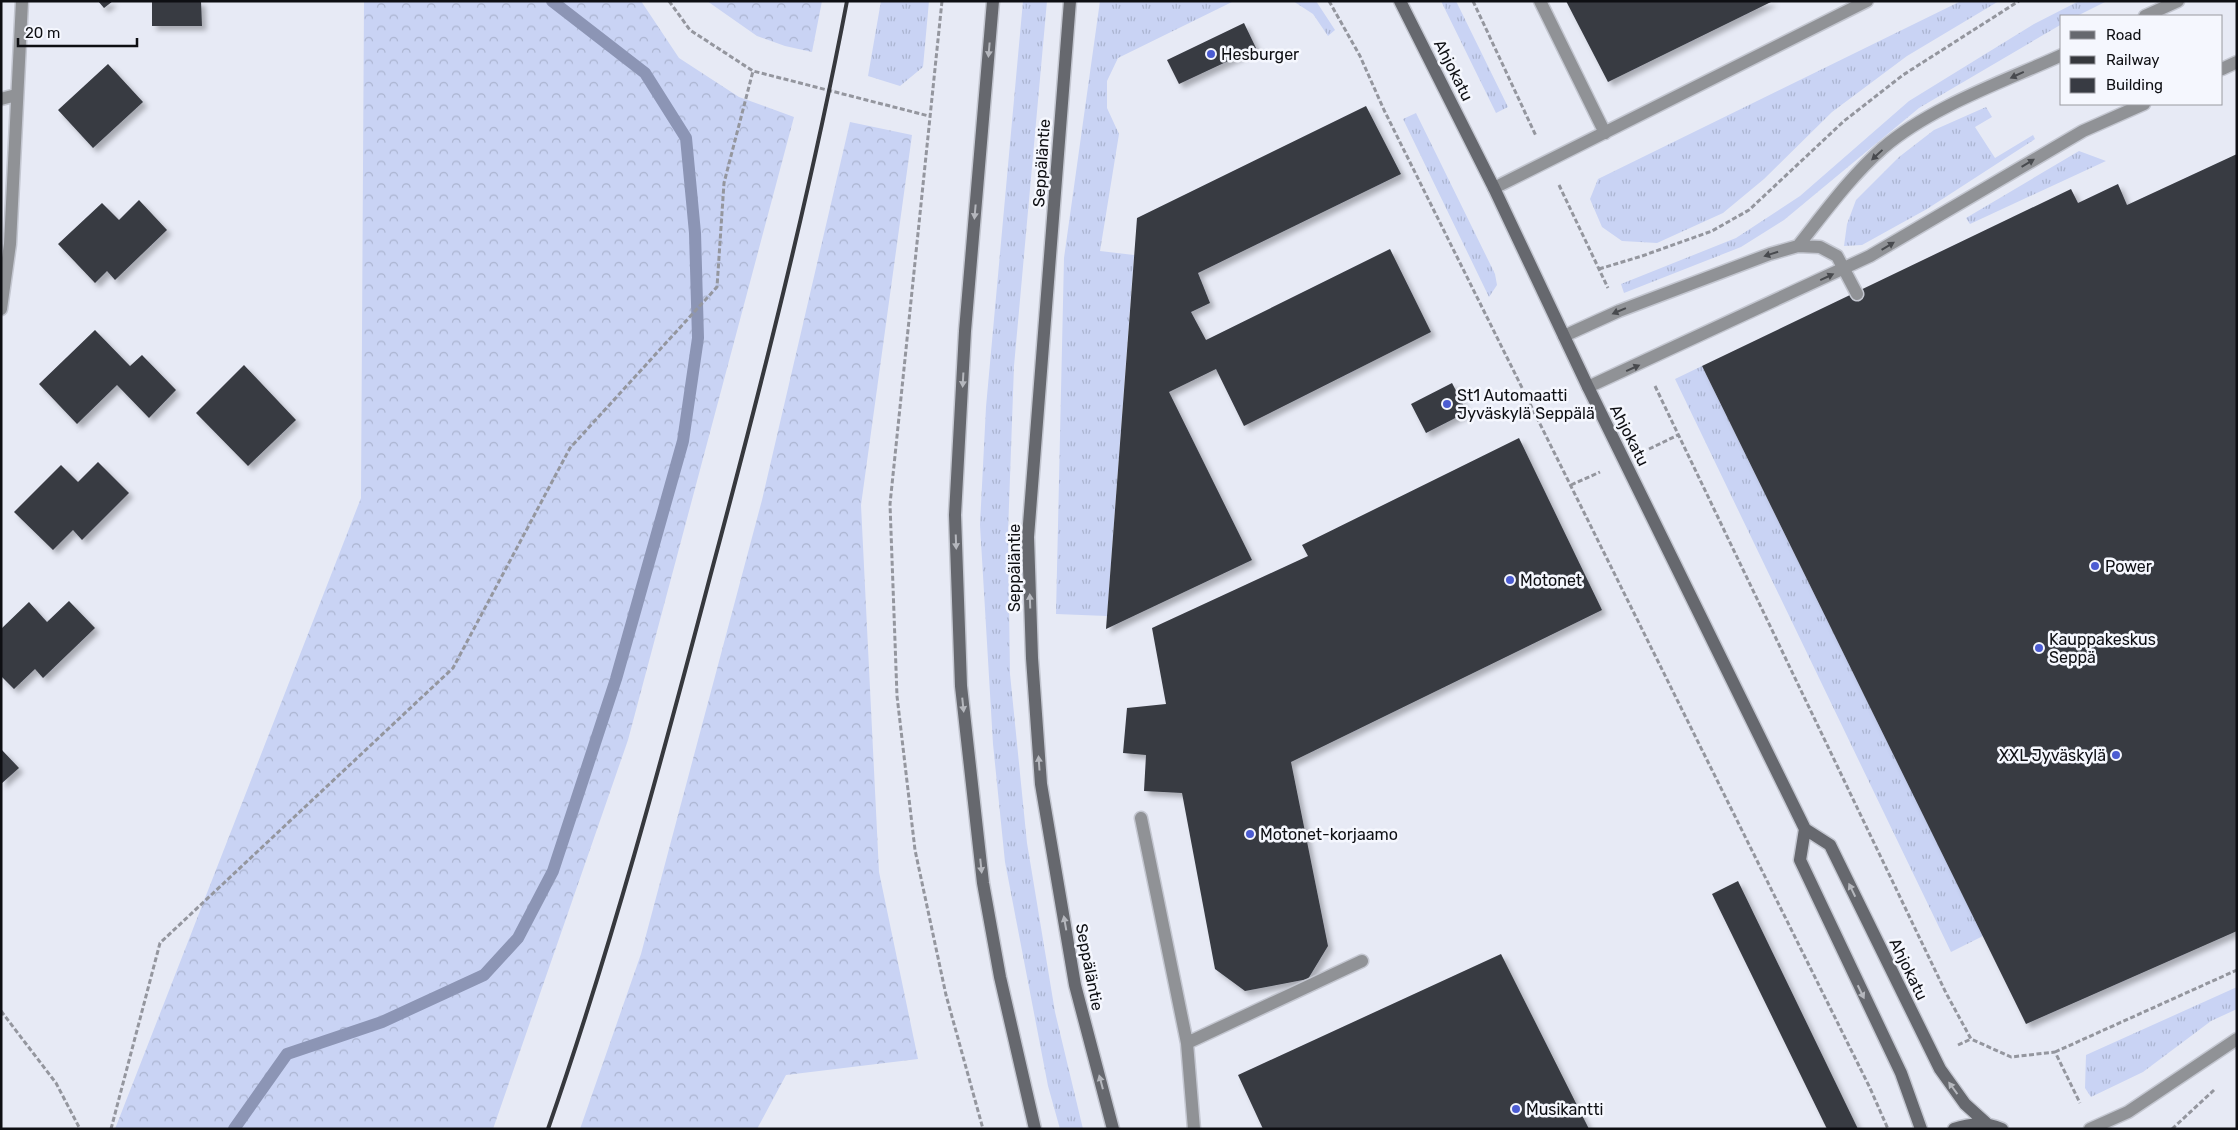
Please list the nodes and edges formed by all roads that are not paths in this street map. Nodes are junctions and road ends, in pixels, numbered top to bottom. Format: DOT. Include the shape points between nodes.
graph roads {
  1 [pos="22,1"];
  2 [pos="993,1"];
  3 [pos="1070,1"];
  4 [pos="1400,1"];
  5 [pos="1540,1"];
  6 [pos="1867,1"];
  7 [pos="2178,1"];
  8 [pos="2147,15"];
  9 [pos="2060,56"];
  10 [pos="2237,62"];
  11 [pos="2223,69"];
  12 [pos="16,95"];
  13 [pos="1,99"];
  14 [pos="2142,105"];
  15 [pos="1605,133"];
  16 [pos="1494,188"];
  17 [pos="1798,246"];
  18 [pos="1845,269"];
  19 [pos="1857,294"];
  20 [pos="1,310"];
  21 [pos="1564,336"];
  22 [pos="1588,387"];
  23 [pos="1141,818"];
  24 [pos="1805,829"];
  25 [pos="1362,961"];
  26 [pos="2237,1039"];
  27 [pos="1186,1043"];
  28 [pos="1986,1123"];
  29 [pos="1035,1129"];
  30 [pos="1113,1129"];
  31 [pos="1194,1129"];
  32 [pos="1921,1129"];
  33 [pos="1954,1129"];
  34 [pos="2002,1129"];
  35 [pos="2091,1129"];
  1 -- 12 [label="street"];
  2 -- 29 [label="main road, one-way" via="965,331 956,515 961,686 983,883 1000,977"];
  30 -- 3 [label="main road, Seppäläntie, one-way" via="1075,985 1041,784 1032,649 1028,537"];
  4 -- 16 [label="main road, Ahjokatu"];
  5 -- 15 [label="street"];
  6 -- 15 [label="street"];
  7 -- 8 [label="street"];
  9 -- 17 [label="street, one-way" via="1932,115 1885,147 1854,176"];
  10 -- 11 [label="street"];
  12 -- 13 [label="street"];
  12 -- 20 [label="street" via="10,244"];
  18 -- 14 [label="street, one-way" via="2083,131"];
  15 -- 16 [label="street"];
  16 -- 21 [label="main road, Ahjokatu"];
  17 -- 18 [label="street" via="1820,247 1837,256"];
  17 -- 21 [label="street, one-way" via="1619,311"];
  18 -- 19 [label="street"];
  22 -- 18 [label="street, one-way"];
  21 -- 22 [label="main road, Ahjokatu"];
  22 -- 24 [label="main road, Ahjokatu"];
  23 -- 27 [label="street"];
  28 -- 24 [label="main road, Ahjokatu, one-way" via="1965,1104 1940,1069 1830,845"];
  24 -- 32 [label="main road, one-way" via="1800,860 1901,1073"];
  25 -- 27 [label="street"];
  26 -- 35 [label="street" via="2128,1112"];
  27 -- 31 [label="street"];
  28 -- 33 [label="main road" via="1970,1123"];
  28 -- 34 [label="main road"];
}
